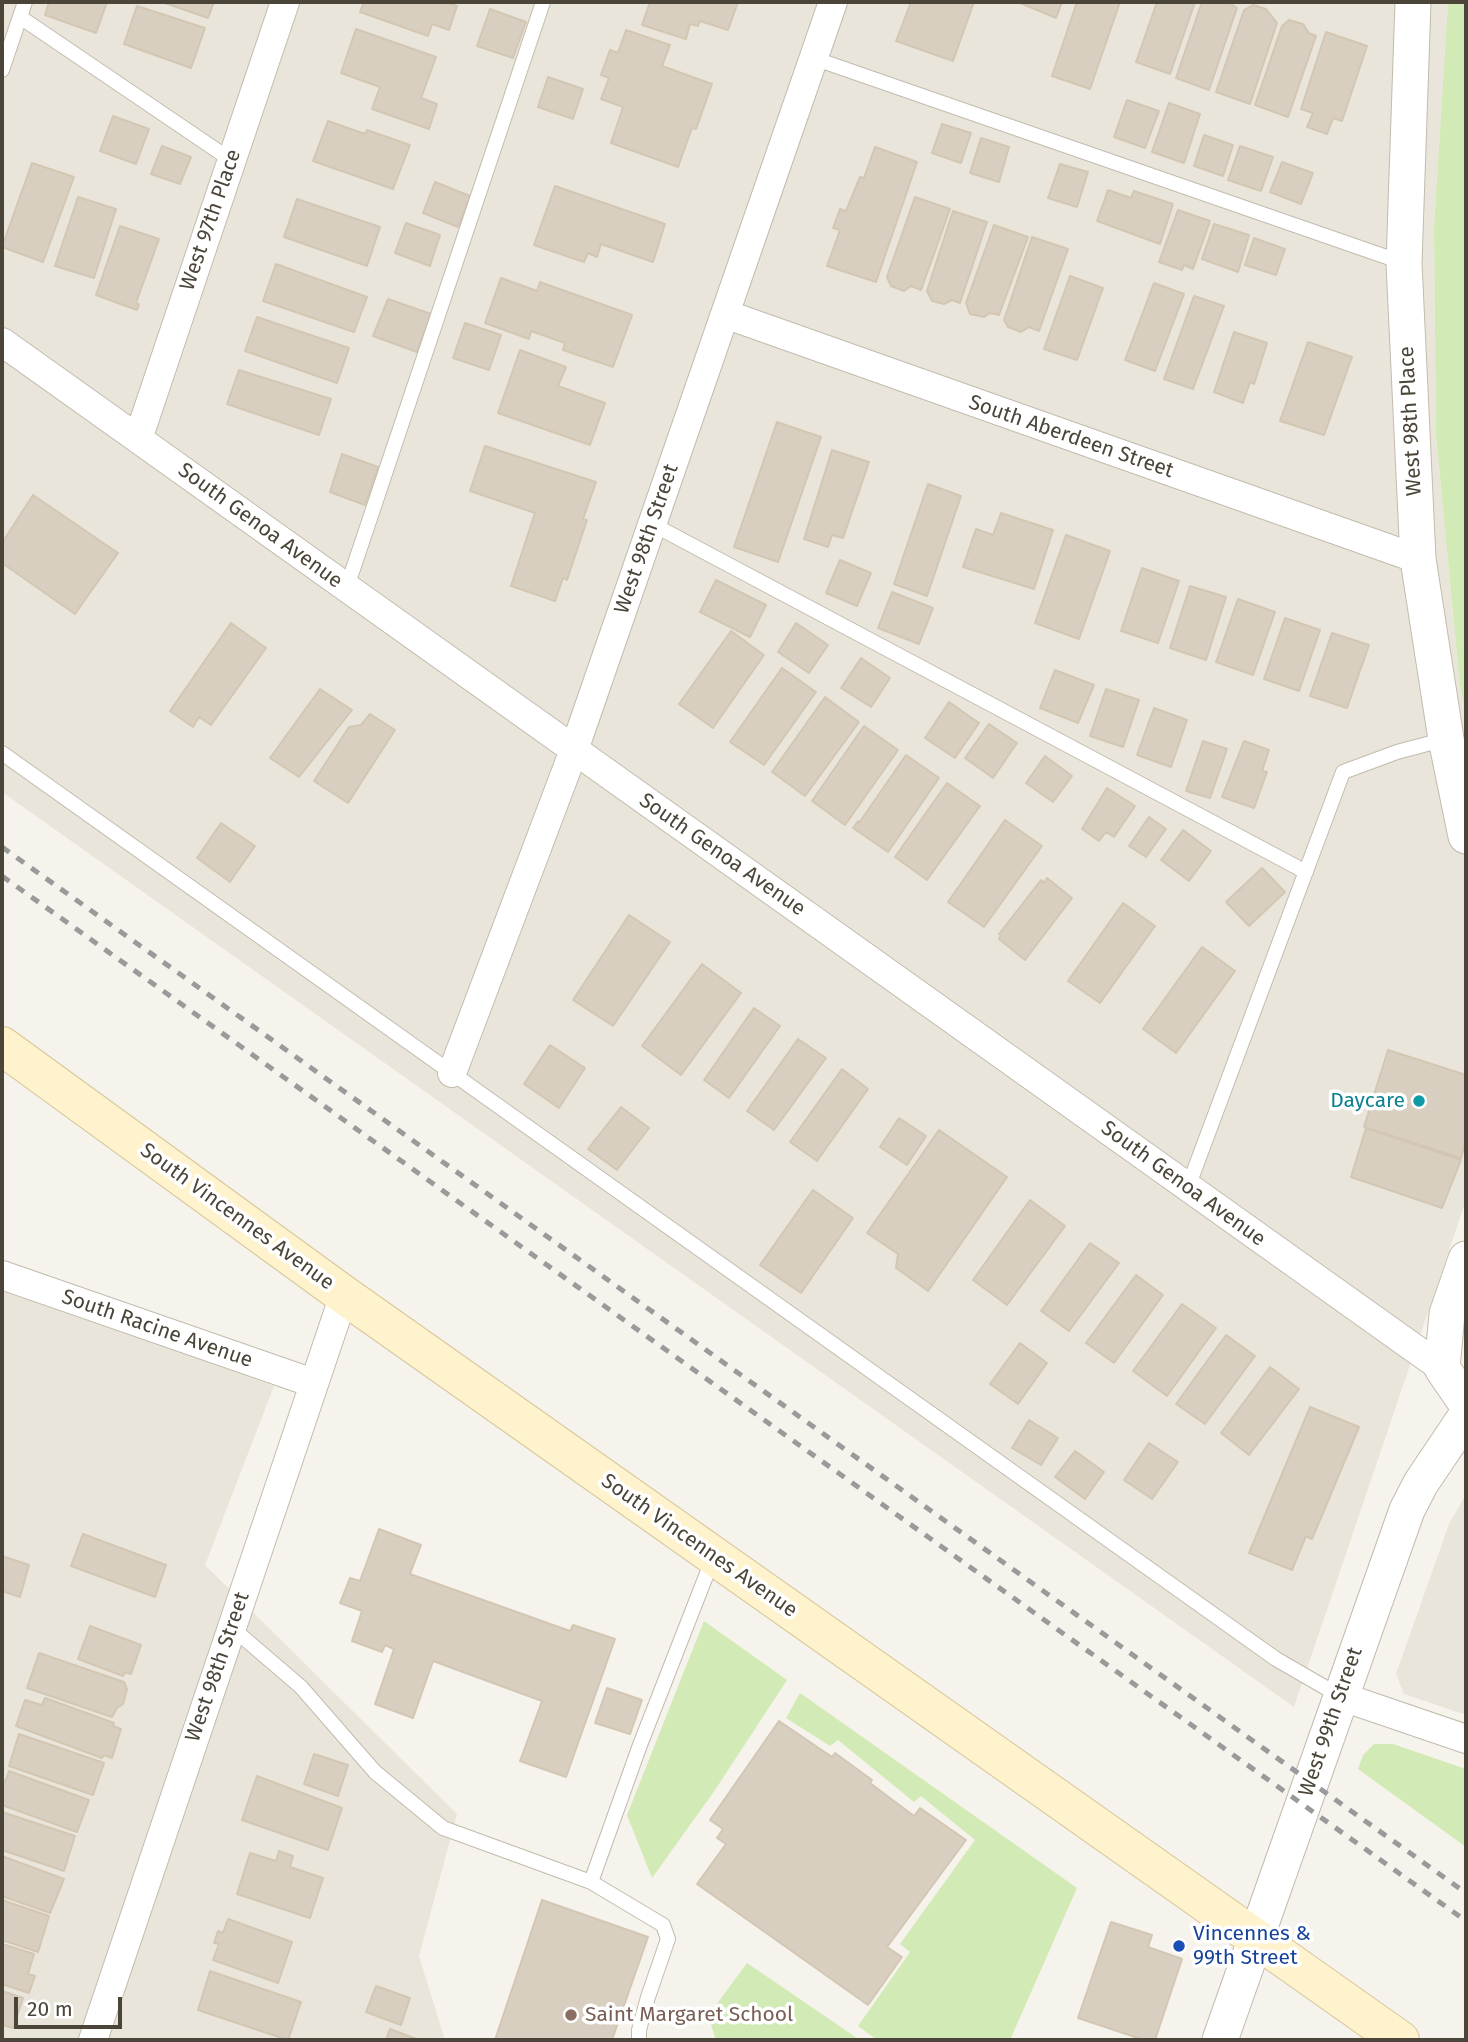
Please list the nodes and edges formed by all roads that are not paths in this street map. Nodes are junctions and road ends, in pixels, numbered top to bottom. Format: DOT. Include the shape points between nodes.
graph roads {
  1 [pos="25,2"];
  2 [pos="285,2"];
  3 [pos="543,2"];
  4 [pos="833,2"];
  5 [pos="1413,2"];
  6 [pos="20,17"];
  7 [pos="813,58"];
  8 [pos="2,70"];
  9 [pos="231,160"];
  10 [pos="1404,263"];
  11 [pos="725,314"];
  12 [pos="2,342"];
  13 [pos="138,439"];
  14 [pos="652,524"];
  15 [pos="1418,559"];
  16 [pos="346,587"];
  17 [pos="1446,739"];
  18 [pos="574,750"];
  19 [pos="2,753"];
  20 [pos="1466,836"];
  21 [pos="1306,872"];
  22 [pos="2,1046"];
  23 [pos="452,1073"];
  24 [pos="1188,1187"];
  25 [pos="1466,1259"];
  26 [pos="2,1275"];
  27 [pos="344,1295"];
  28 [pos="1442,1368"];
  29 [pos="313,1384"];
  30 [pos="1466,1403"];
  31 [pos="1466,1416"];
  32 [pos="713,1556"];
  33 [pos="231,1627"];
  34 [pos="1340,1696"];
  35 [pos="1466,1739"];
  36 [pos="591,1882"];
  37 [pos="1255,1939"];
  38 [pos="1382,2035"];
  39 [pos="93,2040"];
  40 [pos="639,2040"];
  41 [pos="1220,2040"];
  1 -- 6 [label="lane"];
  2 -- 9 [label="street, West 97th Place"];
  3 -- 16 [label="lane"];
  4 -- 7 [label="street, West 98th Street"];
  5 -- 10 [label="street, West 98th Place"];
  6 -- 8 [label="lane"];
  6 -- 9 [label="lane"];
  7 -- 10 [label="lane"];
  7 -- 11 [label="street, West 98th Street"];
  9 -- 13 [label="street, West 97th Place"];
  10 -- 15 [label="street, West 98th Place"];
  11 -- 14 [label="street, West 98th Street"];
  11 -- 15 [label="street, South Aberdeen Street"];
  12 -- 13 [label="street, South Genoa Avenue"];
  13 -- 16 [label="street, South Genoa Avenue"];
  14 -- 18 [label="street, West 98th Street"];
  14 -- 21 [label="lane"];
  15 -- 17 [label="street, West 98th Place"];
  16 -- 18 [label="street, South Genoa Avenue"];
  17 -- 20 [label="street, West 98th Place"];
  17 -- 21 [label="lane" via="1343,772"];
  18 -- 23 [label="street, West 98th Street"];
  18 -- 24 [label="street, South Genoa Avenue"];
  19 -- 23 [label="lane"];
  21 -- 24 [label="lane"];
  22 -- 27 [label="main road, South Vincennes Avenue"];
  23 -- 34 [label="lane" via="1276,1659"];
  24 -- 28 [label="street, South Genoa Avenue"];
  25 -- 28 [label="street" via="1447,1314"];
  26 -- 29 [label="street, South Racine Avenue"];
  27 -- 29 [label="street, West 98th Street"];
  27 -- 32 [label="main road, South Vincennes Avenue"];
  28 -- 30 [label="street"];
  29 -- 33 [label="street, West 98th Street"];
  31 -- 34 [label="street, West 99th Street" via="1407,1510"];
  32 -- 36 [label="lane"];
  32 -- 37 [label="main road, South Vincennes Avenue"];
  33 -- 36 [label="lane" via="301,1687 376,1772 443,1828"];
  33 -- 39 [label="street, West 98th Street"];
  34 -- 35 [label="street"];
  34 -- 37 [label="street, West 99th Street"];
  36 -- 40 [label="lane" via="663,1925 666,1932 665,1952 648,1997"];
  37 -- 38 [label="main road, South Vincennes Avenue"];
  37 -- 41 [label="street, West 99th Street"];
}
